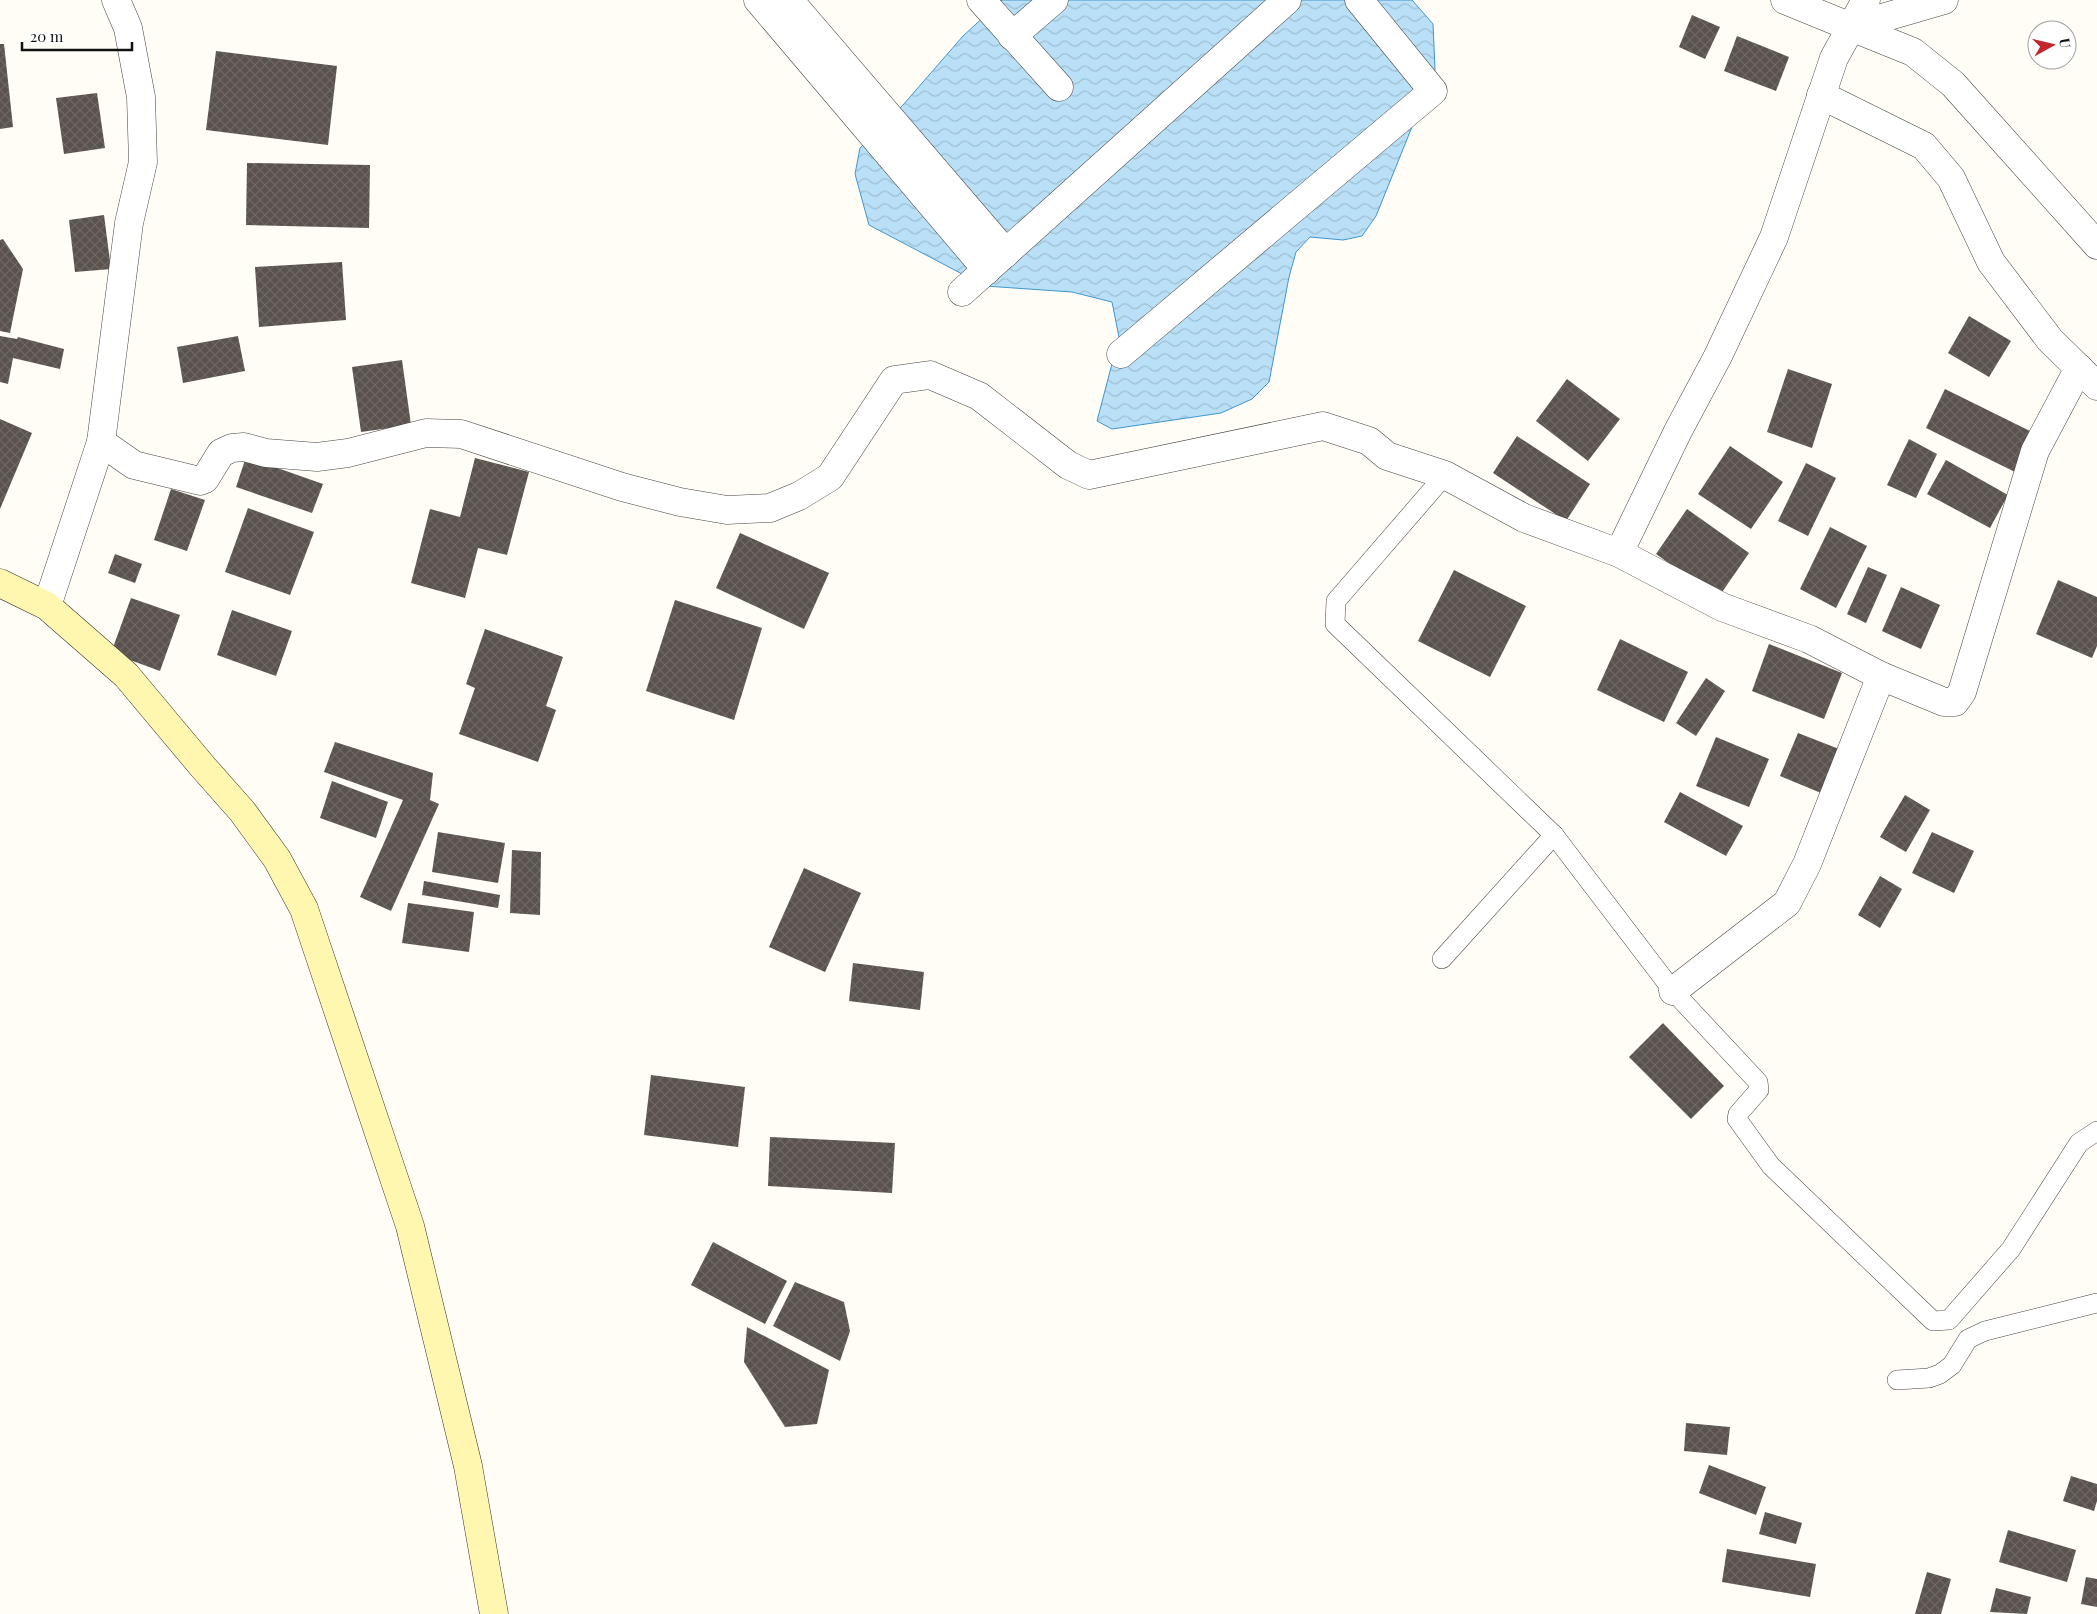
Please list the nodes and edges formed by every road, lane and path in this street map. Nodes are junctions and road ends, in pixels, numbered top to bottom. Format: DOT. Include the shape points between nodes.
graph roads {
  1 [pos="116,0"];
  2 [pos="758,0"];
  3 [pos="790,0"];
  4 [pos="981,0"];
  5 [pos="1054,0"];
  6 [pos="1287,0"];
  7 [pos="1359,0"];
  8 [pos="1785,0"];
  9 [pos="1866,0"];
  10 [pos="1944,0"];
  11 [pos="1851,27"];
  12 [pos="1012,36"];
  13 [pos="1059,87"];
  14 [pos="1821,95"];
  15 [pos="2097,245"];
  16 [pos="996,261"];
  17 [pos="962,292"];
  18 [pos="1121,354"];
  19 [pos="2088,377"];
  20 [pos="101,442"];
  21 [pos="1445,475"];
  22 [pos="1619,553"];
  23 [pos="0,583"];
  24 [pos="47,606"];
  25 [pos="1881,676"];
  26 [pos="1554,835"];
  27 [pos="1442,959"];
  28 [pos="1673,991"];
  29 [pos="2097,1131"];
  30 [pos="2097,1303"];
  31 [pos="1897,1380"];
  32 [pos="494,1614"];
  1 -- 20 [label="street" via="128,28 141,97 142,162 129,223"];
  2 -- 16 [label="street"];
  3 -- 16 [label="street"];
  4 -- 12 [label="street"];
  5 -- 12 [label="street"];
  6 -- 16 [label="street"];
  7 -- 18 [label="street" via="1433,91"];
  8 -- 11 [label="street"];
  9 -- 11 [label="street"];
  10 -- 11 [label="street"];
  11 -- 14 [label="street" via="1834,58"];
  11 -- 15 [label="street" via="1913,52 1953,84"];
  12 -- 13 [label="street"];
  14 -- 19 [label="street" via="1924,146 1951,178 1991,262 2050,340"];
  14 -- 22 [label="street" via="1774,237"];
  16 -- 17 [label="street"];
  19 -- 25 [label="street" via="2035,451 1962,692 1955,702 1944,702"];
  20 -- 21 [label="street" via="134,465 200,481 206,479 221,453 232,448 317,457 348,453 426,433 461,434 622,487 680,502 748,510 770,508 799,496 830,477 894,380 930,375 979,396 1068,465 1089,474 1323,426 1369,441 1387,456"];
  20 -- 24 [label="street"];
  21 -- 22 [label="street" via="1524,518"];
  21 -- 26 [label="lane" via="1336,601 1335,624"];
  22 -- 25 [label="street" via="1722,607 1810,639"];
  23 -- 24 [label="street"];
  24 -- 32 [label="street" via="126,675 242,810 277,859 304,909 410,1226 468,1466"];
  25 -- 28 [label="street" via="1807,864 1787,903"];
  26 -- 27 [label="lane"];
  26 -- 28 [label="lane"];
  28 -- 29 [label="lane" via="1758,1082 1759,1090 1737,1119 1771,1166 1933,1321 1949,1320 1994,1270 2079,1143"];
  30 -- 31 [label="lane" via="1985,1331 1968,1339 1952,1365 1940,1374"];
}
